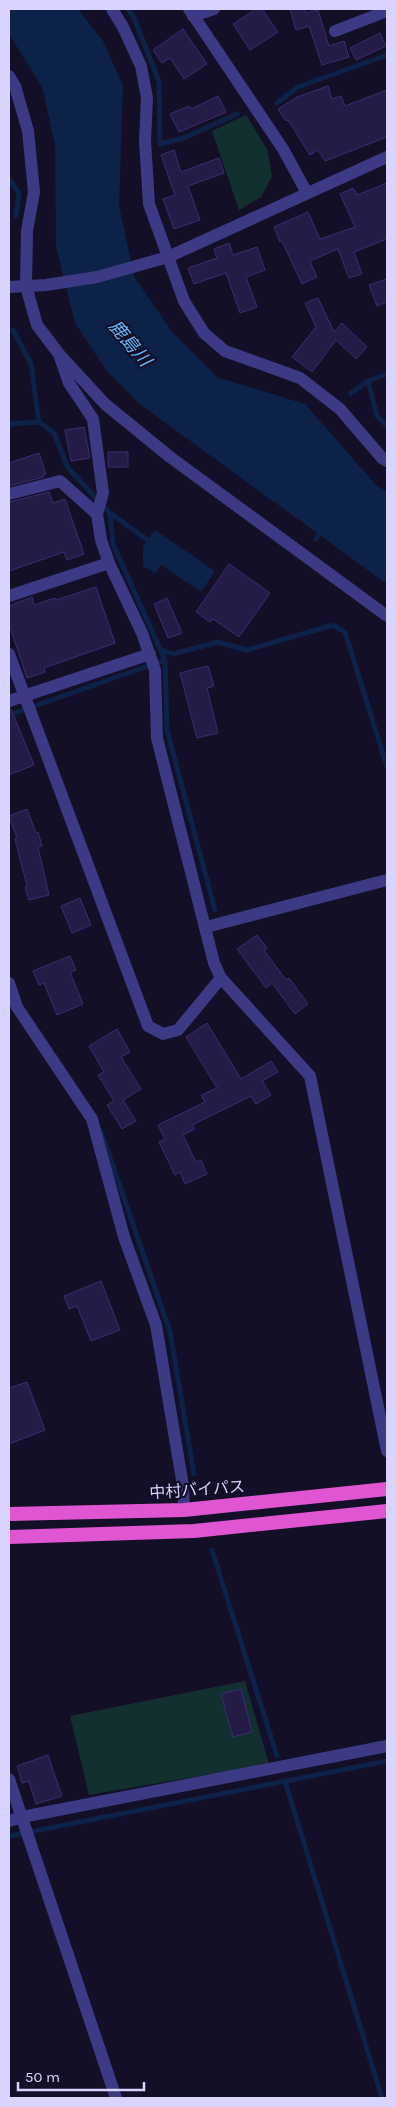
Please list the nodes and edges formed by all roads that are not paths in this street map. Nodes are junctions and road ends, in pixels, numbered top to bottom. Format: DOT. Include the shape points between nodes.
graph roads {
  1 [pos="112,9"];
  2 [pos="214,9"];
  3 [pos="387,11"];
  4 [pos="191,12"];
  5 [pos="335,31"];
  6 [pos="9,76"];
  7 [pos="387,157"];
  8 [pos="307,193"];
  9 [pos="168,258"];
  10 [pos="26,286"];
  11 [pos="9,287"];
  12 [pos="59,354"];
  13 [pos="387,461"];
  14 [pos="9,494"];
  15 [pos="97,514"];
  16 [pos="109,563"];
  17 [pos="9,596"];
  18 [pos="387,616"];
  19 [pos="9,654"];
  20 [pos="150,654"];
  21 [pos="24,696"];
  22 [pos="9,701"];
  23 [pos="387,880"];
  24 [pos="206,927"];
  25 [pos="221,978"];
  26 [pos="9,984"];
  27 [pos="387,1451"];
  28 [pos="387,1489"];
  29 [pos="184,1510"];
  30 [pos="387,1512"];
  31 [pos="9,1514"];
  32 [pos="9,1537"];
  33 [pos="387,1746"];
  34 [pos="9,1779"];
  35 [pos="22,1817"];
  36 [pos="9,1821"];
  37 [pos="116,2098"];
  1 -- 9 [label="street" via="141,66 147,98 145,141 149,204"];
  2 -- 4 [label="street"];
  3 -- 5 [label="street"];
  4 -- 8 [label="street" via="283,149"];
  6 -- 10 [label="street" via="28,131 34,192 27,231"];
  7 -- 8 [label="street"];
  8 -- 9 [label="street"];
  9 -- 10 [label="street" via="97,277"];
  9 -- 13 [label="street" via="184,301 204,332 224,351 300,378 340,409"];
  10 -- 11 [label="street"];
  10 -- 12 [label="street" via="37,325"];
  12 -- 15 [label="street" via="70,383 94,419 102,493"];
  12 -- 18 [label="street" via="105,404 170,457"];
  14 -- 15 [label="street" via="60,481"];
  15 -- 16 [label="street"];
  16 -- 17 [label="street"];
  16 -- 20 [label="street"];
  19 -- 21 [label="street"];
  20 -- 21 [label="street"];
  20 -- 24 [label="street" via="155,670 158,738"];
  21 -- 22 [label="street"];
  21 -- 25 [label="street" via="148,1026 163,1034 178,1030"];
  23 -- 24 [label="street"];
  24 -- 25 [label="street"];
  25 -- 27 [label="street" via="310,1076"];
  26 -- 29 [label="street" via="17,1007 92,1119 124,1237 156,1325 183,1486"];
  28 -- 29 [label="highway, 中村バイパス"];
  29 -- 31 [label="highway, 中村バイパス"];
  30 -- 32 [label="highway" via="194,1531"];
  33 -- 35 [label="street"];
  34 -- 35 [label="street"];
  35 -- 36 [label="street"];
  35 -- 37 [label="street"];
}
